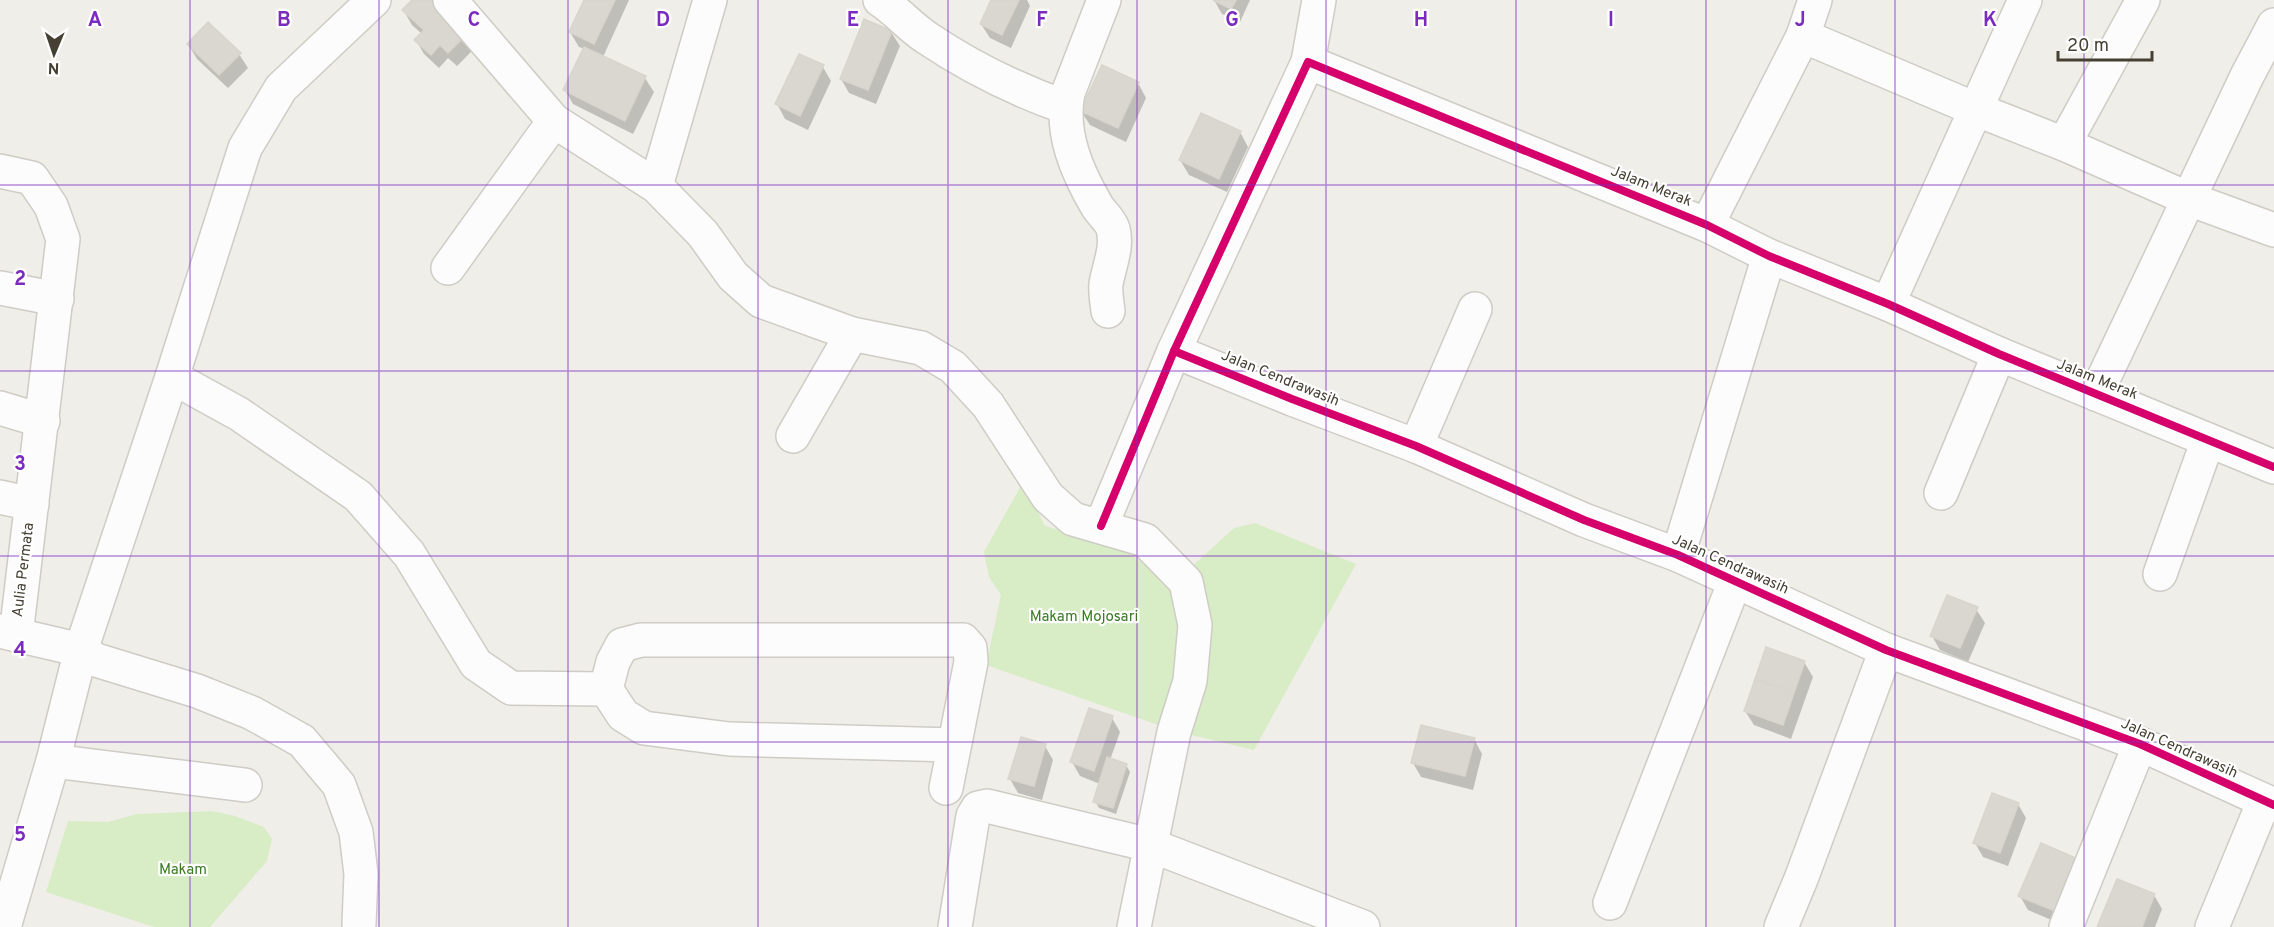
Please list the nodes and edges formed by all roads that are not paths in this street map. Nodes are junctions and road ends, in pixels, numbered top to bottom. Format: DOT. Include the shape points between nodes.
graph roads {
  1 [pos="373,0"];
  2 [pos="450,0"];
  3 [pos="710,0"];
  4 [pos="880,0"];
  5 [pos="1104,0"];
  6 [pos="1319,0"];
  7 [pos="1815,0"];
  8 [pos="2025,0"];
  9 [pos="2143,0"];
  10 [pos="2274,25"];
  11 [pos="1803,36"];
  12 [pos="1308,62"];
  13 [pos="1065,107"];
  14 [pos="1975,109"];
  15 [pos="554,121"];
  16 [pos="2064,144"];
  17 [pos="0,171"];
  18 [pos="656,186"];
  19 [pos="2189,199"];
  20 [pos="1707,225"];
  21 [pos="2274,230"];
  22 [pos="1769,256"];
  23 [pos="448,268"];
  24 [pos="0,288"];
  25 [pos="57,299"];
  26 [pos="1888,304"];
  27 [pos="1475,309"];
  28 [pos="1108,311"];
  29 [pos="852,334"];
  30 [pos="1174,351"];
  31 [pos="1999,354"];
  32 [pos="172,377"];
  33 [pos="2096,394"];
  34 [pos="0,408"];
  35 [pos="43,421"];
  36 [pos="793,436"];
  37 [pos="2208,440"];
  38 [pos="1416,446"];
  39 [pos="2274,467"];
  40 [pos="1941,493"];
  41 [pos="0,497"];
  42 [pos="32,504"];
  43 [pos="1101,526"];
  44 [pos="1678,555"];
  45 [pos="2160,574"];
  46 [pos="1735,581"];
  47 [pos="8,633"];
  48 [pos="81,650"];
  49 [pos="1886,650"];
  50 [pos="606,689"];
  51 [pos="2140,744"];
  52 [pos="954,745"];
  53 [pos="53,761"];
  54 [pos="245,784"];
  55 [pos="946,788"];
  56 [pos="2269,803"];
  57 [pos="1150,845"];
  58 [pos="1610,903"];
  59 [pos="359,924"];
  60 [pos="4,927"];
  61 [pos="955,927"];
  62 [pos="1134,927"];
  63 [pos="1363,927"];
  64 [pos="1781,927"];
  65 [pos="2066,927"];
  66 [pos="2212,927"];
  1 -- 32 [label="street" via="281,88 245,148"];
  2 -- 15 [label="street"];
  3 -- 18 [label="street"];
  4 -- 13 [label="street" via="926,38 986,73"];
  5 -- 13 [label="street"];
  6 -- 12 [label="street"];
  7 -- 11 [label="street"];
  8 -- 14 [label="street"];
  9 -- 16 [label="street"];
  10 -- 19 [label="street"];
  11 -- 14 [label="street"];
  11 -- 20 [label="street"];
  12 -- 20 [label="street, Jalam Merak"];
  12 -- 30 [label="street"];
  13 -- 28 [label="street" via="1068,142 1098,208 1113,228 1114,250 1106,286"];
  14 -- 16 [label="street"];
  14 -- 26 [label="street"];
  15 -- 18 [label="street"];
  15 -- 23 [label="street"];
  16 -- 19 [label="street"];
  17 -- 25 [label="street, Aulia Permata" via="32,178 51,206 63,239"];
  18 -- 29 [label="street" via="703,234 734,276 761,301"];
  19 -- 21 [label="street"];
  19 -- 33 [label="street"];
  20 -- 22 [label="street, Jalam Merak"];
  22 -- 26 [label="street, Jalam Merak"];
  22 -- 44 [label="street"];
  24 -- 25 [label="street"];
  25 -- 35 [label="street, Aulia Permata"];
  26 -- 31 [label="street, Jalam Merak"];
  27 -- 38 [label="street"];
  29 -- 36 [label="street"];
  29 -- 43 [label="street" via="921,348 953,367 988,405 1048,497 1073,519"];
  30 -- 38 [label="street, Jalan Cendrawasih"];
  30 -- 43 [label="street"];
  31 -- 33 [label="street, Jalam Merak"];
  31 -- 40 [label="street"];
  32 -- 48 [label="street"];
  32 -- 50 [label="street" via="239,414 358,496 410,554 476,664 511,688"];
  33 -- 37 [label="street, Jalam Merak"];
  34 -- 35 [label="street"];
  35 -- 42 [label="street, Aulia Permata"];
  37 -- 39 [label="street, Jalam Merak"];
  37 -- 45 [label="street"];
  38 -- 44 [label="street, Jalan Cendrawasih" via="1584,520"];
  41 -- 42 [label="street, Aulia Permata"];
  42 -- 47 [label="street, Aulia Permata"];
  43 -- 57 [label="street" via="1145,540 1186,582 1195,625 1190,681 1174,732"];
  44 -- 46 [label="street, Jalan Cendrawasih"];
  46 -- 49 [label="street, Jalan Cendrawasih"];
  46 -- 58 [label="street"];
  47 -- 48 [label="street, Aulia Permata"];
  48 -- 53 [label="street"];
  48 -- 59 [label="street, Aulia Permata" via="96,660 197,691 252,713 302,741 339,785 356,832 361,874"];
  49 -- 51 [label="street, Jalan Cendrawasih"];
  49 -- 64 [label="street"];
  50 -- 52 [label="street" via="623,715 644,728 729,739"];
  50 -- 52 [label="street" via="622,645 641,640 963,640 970,648 971,662"];
  51 -- 56 [label="street, Jalan Cendrawasih"];
  51 -- 65 [label="street"];
  52 -- 55 [label="street"];
  53 -- 54 [label="street"];
  53 -- 60 [label="street"];
  56 -- 66 [label="street"];
  57 -- 61 [label="street" via="987,806 978,808 972,816"];
  57 -- 62 [label="street"];
  57 -- 63 [label="street"];
}
